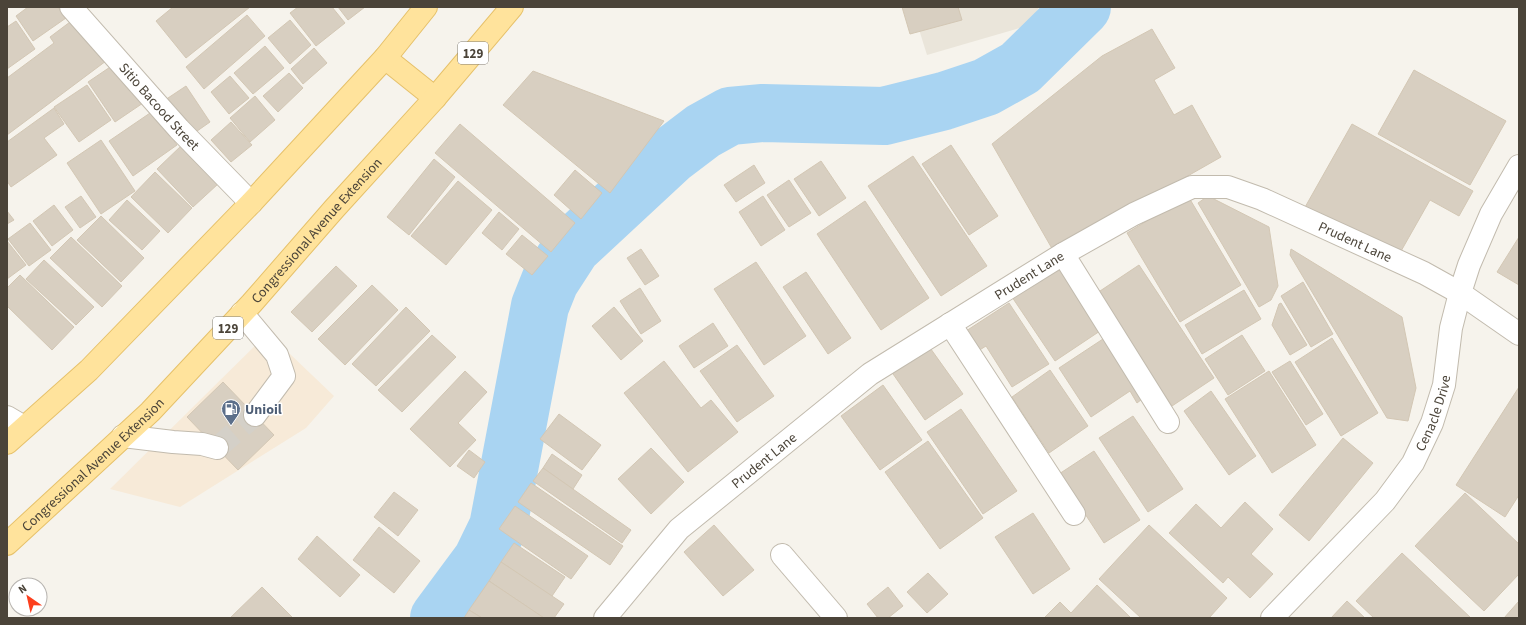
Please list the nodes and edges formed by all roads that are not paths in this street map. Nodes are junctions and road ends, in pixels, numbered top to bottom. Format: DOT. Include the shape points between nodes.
graph roads {
  1 [pos="71,7"];
  2 [pos="426,7"];
  3 [pos="512,7"];
  4 [pos="385,58"];
  5 [pos="435,98"];
  6 [pos="1519,166"];
  7 [pos="250,203"];
  8 [pos="1063,254"];
  9 [pos="1460,293"];
  10 [pos="242,313"];
  11 [pos="950,324"];
  12 [pos="1519,334"];
  13 [pos="255,415"];
  14 [pos="15,422"];
  15 [pos="1168,422"];
  16 [pos="123,436"];
  17 [pos="7,442"];
  18 [pos="217,448"];
  19 [pos="1074,514"];
  20 [pos="7,544"];
  21 [pos="782,555"];
  22 [pos="605,618"];
  23 [pos="836,618"];
  24 [pos="1272,618"];
  1 -- 7 [label="street, Sitio Bacood Street" via="179,129"];
  2 -- 4 [label="main road"];
  3 -- 5 [label="main road, Congressional Avenue Extension / 129"];
  4 -- 5 [label="main road"];
  4 -- 7 [label="main road"];
  5 -- 10 [label="main road, Congressional Avenue Extension / 129"];
  6 -- 9 [label="street, Cenacle Drive" via="1491,214"];
  7 -- 14 [label="main road" via="89,370"];
  8 -- 9 [label="street, Prudent Lane" via="1134,214 1192,187 1228,187 1262,198 1424,273"];
  8 -- 11 [label="street, Prudent Lane"];
  8 -- 15 [label="street"];
  9 -- 12 [label="street, Prudent Lane"];
  9 -- 24 [label="street, Cenacle Drive" via="1451,328 1444,385 1432,423 1413,463 1385,501"];
  10 -- 13 [label="street" via="277,355 284,376"];
  10 -- 16 [label="main road, Congressional Avenue Extension / 129" via="150,412"];
  11 -- 19 [label="street"];
  11 -- 22 [label="street, Prudent Lane" via="870,374 679,529"];
  14 -- 17 [label="main road"];
  16 -- 18 [label="street" via="202,444"];
  16 -- 20 [label="main road, Congressional Avenue Extension / 129"];
  21 -- 23 [label="street"];
}
